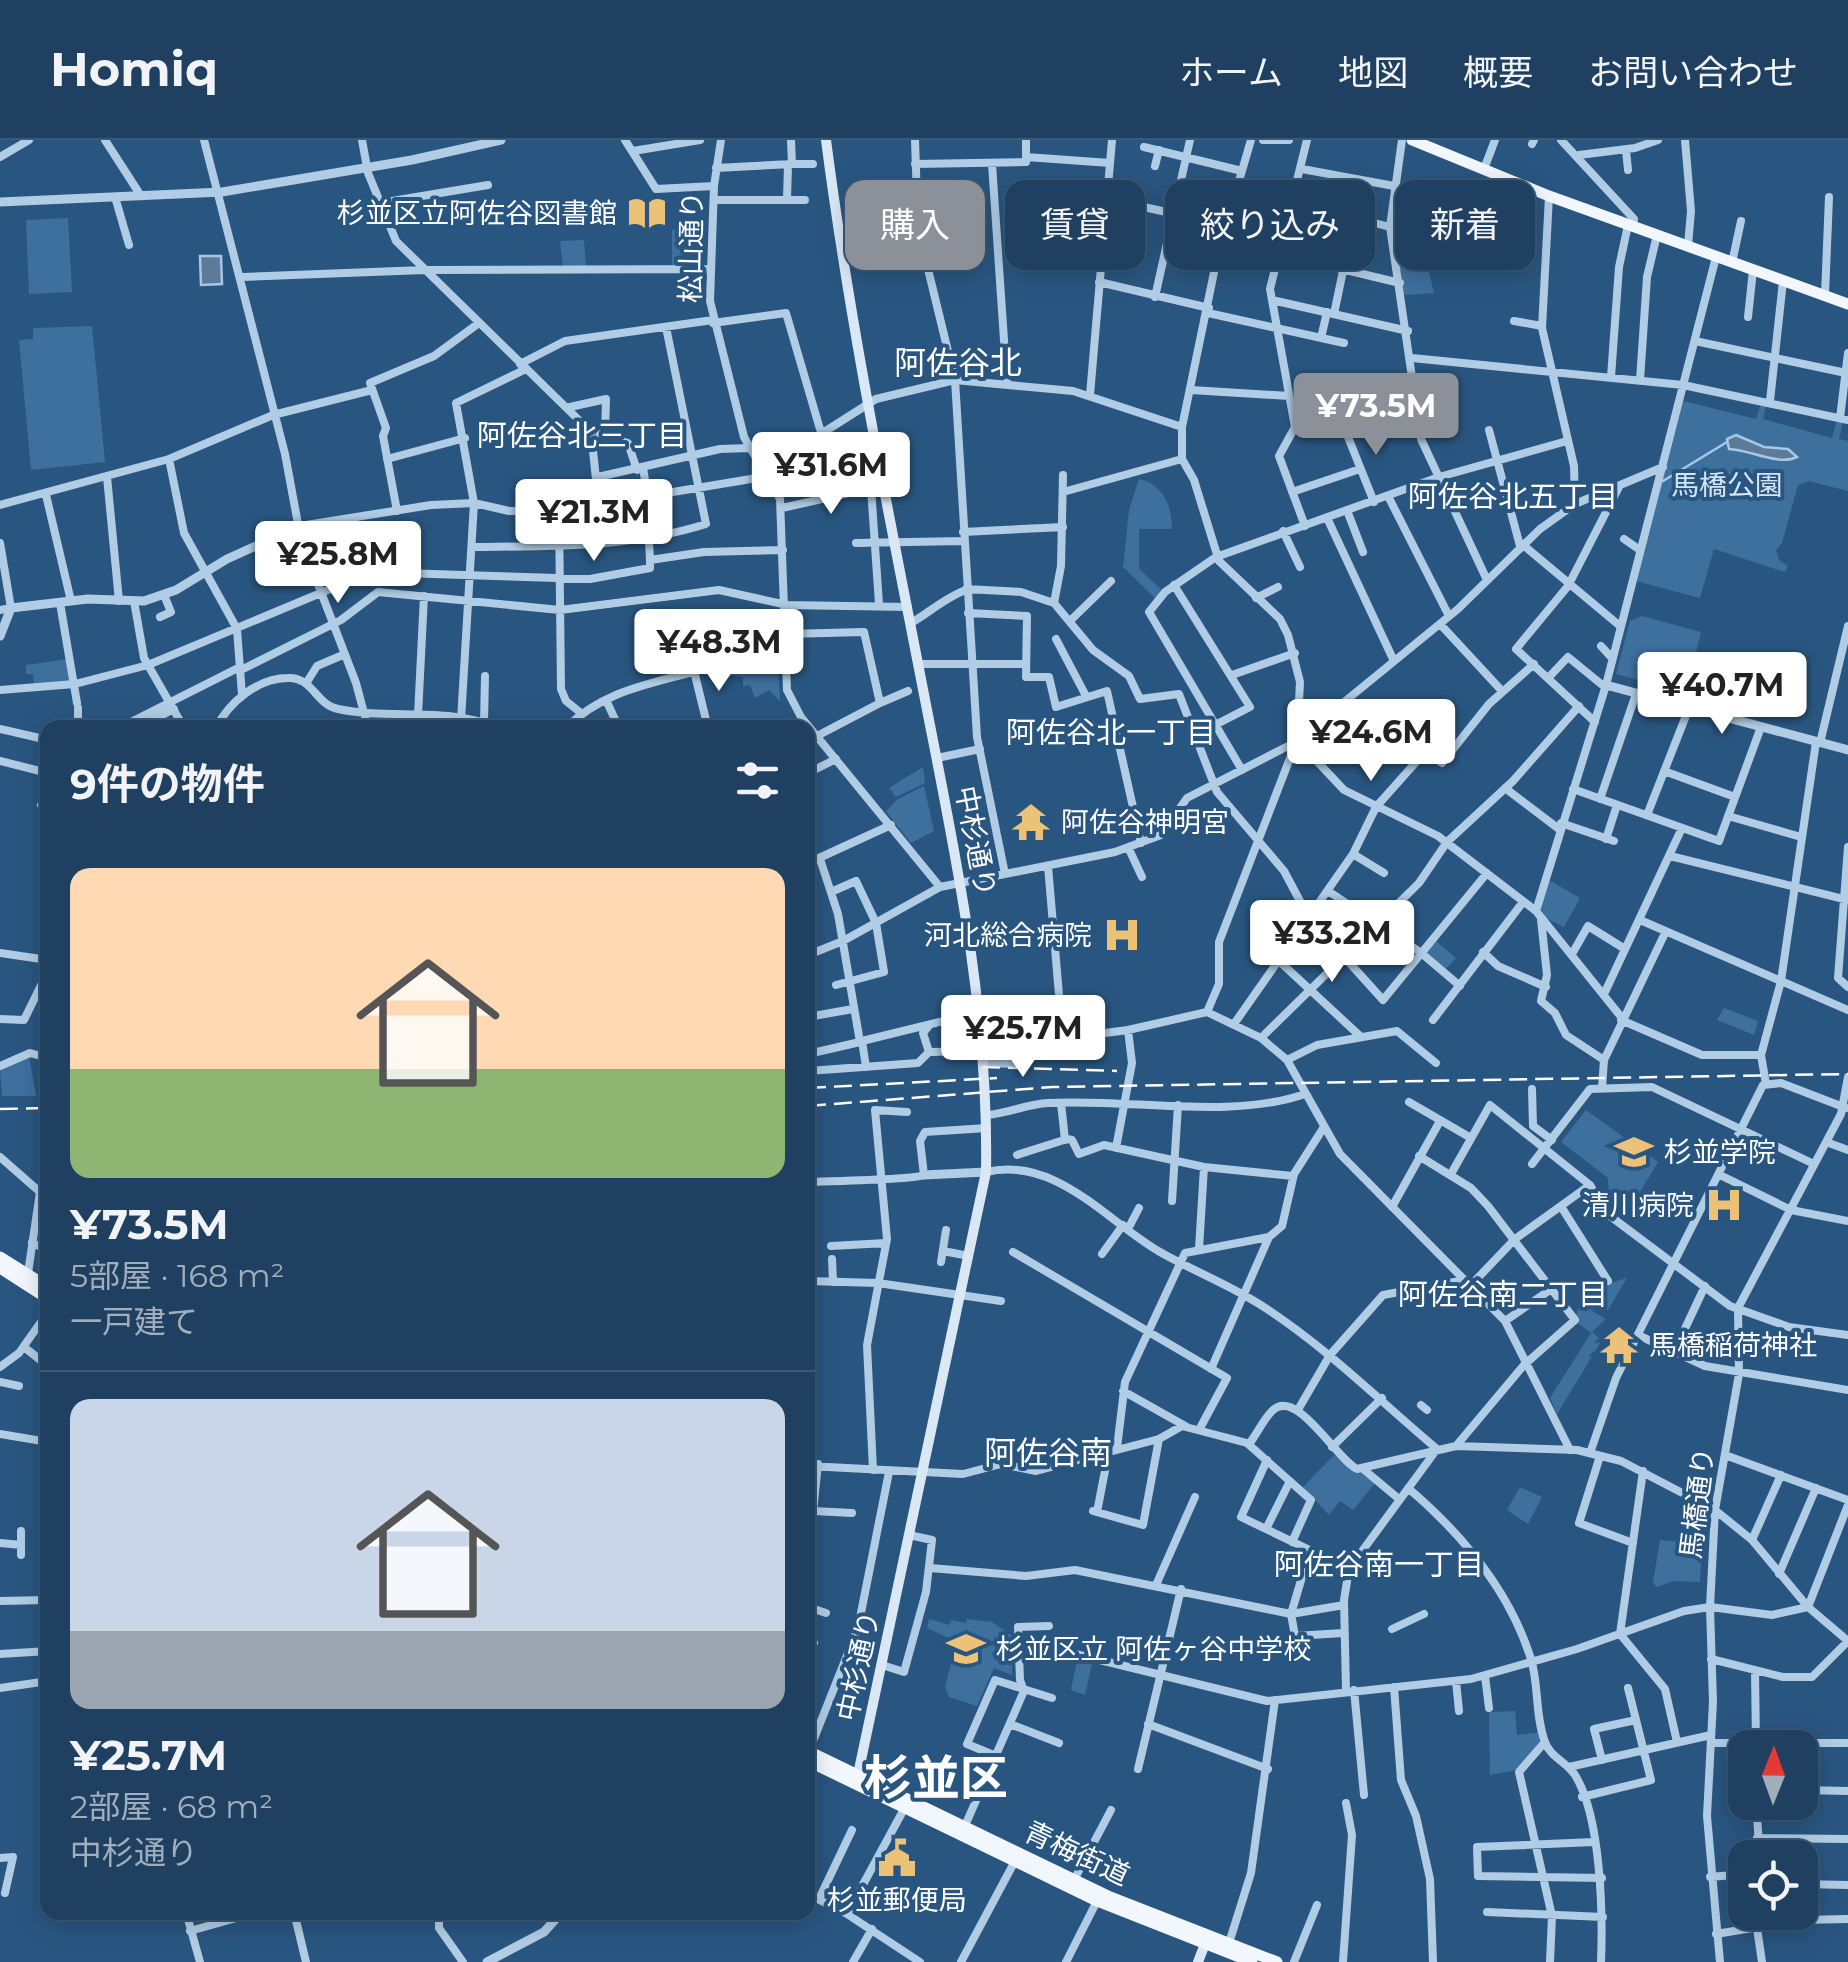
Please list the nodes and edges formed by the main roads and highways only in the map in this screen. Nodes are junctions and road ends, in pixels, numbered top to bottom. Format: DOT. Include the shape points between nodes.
graph roads {
  1 [pos="826,140"];
  2 [pos="1412,140"];
  3 [pos="1436,144"];
  4 [pos="1848,304"];
  5 [pos="0,1257"];
  6 [pos="0,1268"];
  7 [pos="40,1281"];
  8 [pos="40,1293"];
  9 [pos="815,1755"];
  10 [pos="815,1764"];
  11 [pos="856,1781"];
  12 [pos="1014,1857"];
  13 [pos="1207,1940"];
  14 [pos="1230,1953"];
  15 [pos="1198,1962"];
  16 [pos="1252,1962"];
  17 [pos="1277,1962"];
  1 -- 11 [label="main road, 中杉通り" via="869,406 962,884 987,1115 986,1172"];
  2 -- 3 [label="main road"];
  3 -- 4 [label="main road" via="1549,196"];
  5 -- 7 [label="main road"];
  6 -- 8 [label="main road"];
  9 -- 11 [label="main road, 青梅街道"];
  10 -- 11 [label="main road, 青梅街道"];
  11 -- 12 [label="main road, 青梅街道"];
  11 -- 12 [label="main road, 青梅街道"];
  12 -- 13 [label="main road, 青梅街道"];
  12 -- 13 [label="main road, 青梅街道" via="1097,1902"];
  13 -- 14 [label="main road, 青梅街道"];
  13 -- 15 [label="main road"];
  14 -- 16 [label="main road, 青梅街道"];
  14 -- 17 [label="main road, 青梅街道"];
}
